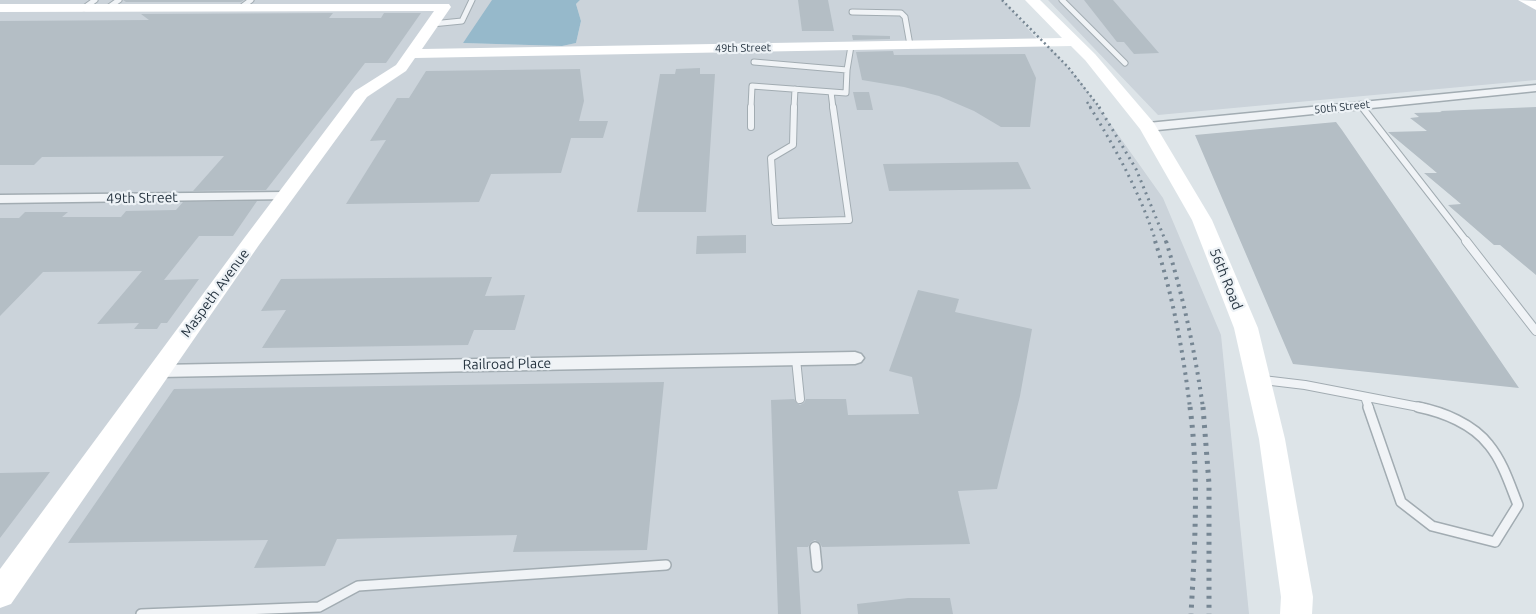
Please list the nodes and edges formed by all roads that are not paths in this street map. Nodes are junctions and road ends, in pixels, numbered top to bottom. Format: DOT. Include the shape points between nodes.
graph roads {
  1 [pos="472,0"];
  2 [pos="1032,0"];
  3 [pos="1062,0"];
  4 [pos="1525,0"];
  5 [pos="247,3"];
  6 [pos="89,4"];
  7 [pos="114,4"];
  8 [pos="1536,6"];
  9 [pos="0,8"];
  10 [pos="852,12"];
  11 [pos="432,24"];
  12 [pos="1076,42"];
  13 [pos="910,45"];
  14 [pos="851,46"];
  15 [pos="411,54"];
  16 [pos="754,62"];
  17 [pos="1124,63"];
  18 [pos="847,70"];
  19 [pos="1536,88"];
  20 [pos="796,90"];
  21 [pos="831,92"];
  22 [pos="1361,105"];
  23 [pos="751,127"];
  24 [pos="1148,127"];
  25 [pos="285,196"];
  26 [pos="0,199"];
  27 [pos="1536,331"];
  28 [pos="855,358"];
  29 [pos="796,360"];
  30 [pos="159,371"];
  31 [pos="1258,380"];
  32 [pos="1365,397"];
  33 [pos="800,399"];
  34 [pos="815,547"];
  35 [pos="666,565"];
  36 [pos="817,567"];
  37 [pos="0,594"];
  38 [pos="141,614"];
  39 [pos="1296,614"];
  1 -- 11 [label="lane" via="462,21"];
  2 -- 12 [label="main road, 56th Road"];
  3 -- 17 [label="lane"];
  4 -- 8 [label="main road"];
  5 -- 7 [label="main road"];
  5 -- 11 [label="main road, Maspeth Avenue" via="444,6"];
  6 -- 7 [label="main road"];
  6 -- 9 [label="main road"];
  10 -- 13 [label="lane" via="901,13 905,16"];
  11 -- 15 [label="main road, Maspeth Avenue"];
  12 -- 13 [label="main road, 49th Street"];
  12 -- 24 [label="main road, 56th Road"];
  13 -- 14 [label="main road, 49th Street"];
  14 -- 15 [label="main road, 49th Street"];
  14 -- 18 [label="lane"];
  15 -- 25 [label="main road, Maspeth Avenue" via="401,68 361,94"];
  16 -- 18 [label="lane"];
  18 -- 21 [label="lane" via="846,94"];
  19 -- 22 [label="street, 50th Street"];
  20 -- 21 [label="lane"];
  20 -- 21 [label="lane" via="793,145 771,158 775,222 849,220"];
  20 -- 23 [label="lane" via="752,86"];
  22 -- 24 [label="street, 50th Street"];
  22 -- 27 [label="lane"];
  24 -- 31 [label="main road, 56th Road" via="1202,220 1246,328"];
  25 -- 26 [label="street, 49th Street"];
  25 -- 30 [label="main road, Maspeth Avenue"];
  28 -- 29 [label="street, Railroad Place"];
  29 -- 30 [label="street, Railroad Place"];
  29 -- 33 [label="lane"];
  30 -- 37 [label="main road, Maspeth Avenue"];
  31 -- 32 [label="lane"];
  31 -- 39 [label="main road, 56th Road" via="1272,439 1297,597"];
  32 -- 32 [label="lane" via="1440,411 1490,444 1518,504 1495,542 1432,526 1400,502"];
  34 -- 36 [label="lane"];
  35 -- 38 [label="lane" via="358,586 319,607"];
}
